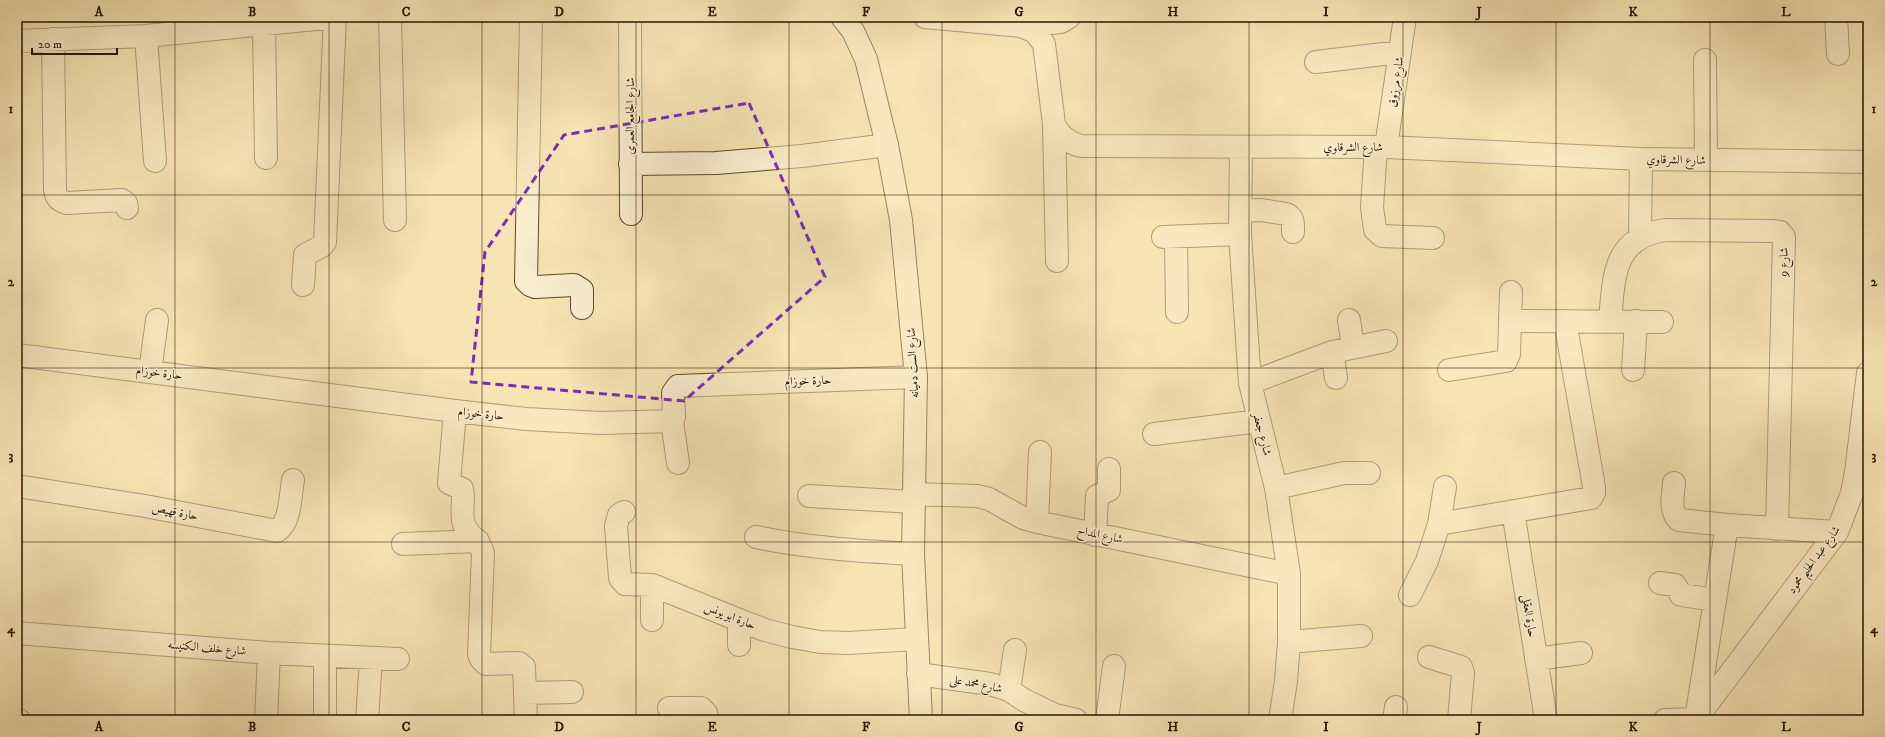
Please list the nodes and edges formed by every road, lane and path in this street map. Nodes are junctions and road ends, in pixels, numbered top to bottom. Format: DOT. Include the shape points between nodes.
graph roads {
  1 [pos="336,17"];
  2 [pos="390,17"];
  3 [pos="531,17"];
  4 [pos="630,17"];
  5 [pos="842,17"];
  6 [pos="925,17"];
  7 [pos="1069,17"];
  8 [pos="1405,17"];
  9 [pos="1836,17"];
  10 [pos="955,19"];
  11 [pos="194,24"];
  12 [pos="264,25"];
  13 [pos="1021,26"];
  14 [pos="146,36"];
  15 [pos="53,39"];
  16 [pos="17,41"];
  17 [pos="1400,52"];
  18 [pos="1838,54"];
  19 [pos="1704,60"];
  20 [pos="1316,62"];
  21 [pos="1054,124"];
  22 [pos="887,145"];
  23 [pos="1241,147"];
  24 [pos="1381,147"];
  25 [pos="266,158"];
  26 [pos="1641,159"];
  27 [pos="1706,160"];
  28 [pos="155,161"];
  29 [pos="1868,162"];
  30 [pos="630,164"];
  31 [pos="127,208"];
  32 [pos="1240,211"];
  33 [pos="631,214"];
  34 [pos="395,220"];
  35 [pos="1293,232"];
  36 [pos="1240,234"];
  37 [pos="1640,237"];
  38 [pos="1433,238"];
  39 [pos="1057,261"];
  40 [pos="303,284"];
  41 [pos="1511,292"];
  42 [pos="582,308"];
  43 [pos="1177,312"];
  44 [pos="157,320"];
  45 [pos="1349,320"];
  46 [pos="1510,321"];
  47 [pos="1565,321"];
  48 [pos="1610,321"];
  49 [pos="1636,321"];
  50 [pos="1662,322"];
  51 [pos="1386,341"];
  52 [pos="1353,347"];
  53 [pos="1332,352"];
  54 [pos="17,355"];
  55 [pos="1449,370"];
  56 [pos="1633,370"];
  57 [pos="150,372"];
  58 [pos="1868,373"];
  59 [pos="916,377"];
  60 [pos="1336,378"];
  61 [pos="1250,383"];
  62 [pos="455,411"];
  63 [pos="672,421"];
  64 [pos="1259,421"];
  65 [pos="1154,434"];
  66 [pos="1040,452"];
  67 [pos="678,463"];
  68 [pos="1109,469"];
  69 [pos="1369,473"];
  70 [pos="293,480"];
  71 [pos="1674,483"];
  72 [pos="17,486"];
  73 [pos="1445,487"];
  74 [pos="1276,488"];
  75 [pos="809,496"];
  76 [pos="914,498"];
  77 [pos="1513,511"];
  78 [pos="624,512"];
  79 [pos="1037,522"];
  80 [pos="1439,524"];
  81 [pos="1727,525"];
  82 [pos="1777,529"];
  83 [pos="1837,532"];
  84 [pos="1095,534"];
  85 [pos="756,537"];
  86 [pos="478,541"];
  87 [pos="403,544"];
  88 [pos="913,554"];
  89 [pos="1289,574"];
  90 [pos="1660,583"];
  91 [pos="652,585"];
  92 [pos="1410,595"];
  93 [pos="1715,600"];
  94 [pos="652,620"];
  95 [pos="739,620"];
  96 [pos="17,633"];
  97 [pos="1361,636"];
  98 [pos="916,640"];
  99 [pos="1289,642"];
  100 [pos="739,644"];
  101 [pos="1015,650"];
  102 [pos="269,653"];
  103 [pos="1581,653"];
  104 [pos="325,656"];
  105 [pos="1429,657"];
  106 [pos="371,658"];
  107 [pos="398,659"];
  108 [pos="1536,659"];
  109 [pos="1114,666"];
  110 [pos="918,674"];
  111 [pos="1009,690"];
  112 [pos="572,692"];
  113 [pos="525,693"];
  114 [pos="669,708"];
  115 [pos="1696,719"];
  116 [pos="266,720"];
  117 [pos="325,720"];
  118 [pos="367,720"];
  119 [pos="526,720"];
  120 [pos="707,720"];
  121 [pos="921,720"];
  122 [pos="1076,720"];
  123 [pos="1107,720"];
  124 [pos="1280,720"];
  125 [pos="1459,720"];
  126 [pos="1546,720"];
  127 [pos="1665,720"];
  1 -- 12 [label="street"];
  1 -- 40 [label="street" via="325,242 305,255"];
  2 -- 34 [label="street"];
  3 -- 42 [label="street" via="526,281 535,287 579,287 582,290"];
  4 -- 30 [label="street, شارع الجامع العمرى"];
  5 -- 22 [label="street, شارع الست دميانه" via="853,31 866,59"];
  6 -- 10 [label="street, شارع الشرقاوي"];
  7 -- 13 [label="street" via="1062,22"];
  8 -- 17 [label="street, شارع مرزوق"];
  9 -- 18 [label="street"];
  10 -- 13 [label="street, شارع الشرقاوي"];
  11 -- 12 [label="street"];
  11 -- 14 [label="street"];
  12 -- 25 [label="street"];
  13 -- 21 [label="street, شارع الشرقاوي" via="1035,32 1044,44"];
  14 -- 15 [label="street"];
  14 -- 28 [label="street"];
  15 -- 16 [label="street"];
  15 -- 31 [label="street" via="56,196 60,201 67,203 122,200"];
  17 -- 20 [label="street"];
  17 -- 24 [label="street, شارع مرزوق"];
  19 -- 27 [label="street"];
  21 -- 23 [label="street, شارع الشرقاوي" via="1059,135 1069,143 1081,146"];
  21 -- 39 [label="street"];
  22 -- 30 [label="street" via="786,158 716,163"];
  22 -- 59 [label="street, شارع الست دميانه" via="901,220"];
  23 -- 24 [label="street, شارع الشرقاوي"];
  23 -- 32 [label="street, شارع جعفر"];
  24 -- 26 [label="street, شارع الشرقاوي"];
  24 -- 38 [label="street, شارع مرزوق" via="1372,207 1375,230 1382,236"];
  26 -- 27 [label="street, شارع الشرقاوي"];
  26 -- 37 [label="street"];
  27 -- 29 [label="street, شارع الشرقاوي"];
  30 -- 33 [label="street, شارع الجامع العمرى"];
  32 -- 35 [label="street" via="1261,210 1286,214 1292,219"];
  32 -- 36 [label="street, شارع جعفر"];
  36 -- 43 [label="street" via="1170,237"];
  36 -- 61 [label="street, شارع جعفر"];
  37 -- 48 [label="street, شارع 9" via="1628,247 1619,260"];
  37 -- 82 [label="street, شارع 9" via="1665,230 1773,231 1780,232 1784,237"];
  41 -- 46 [label="street"];
  44 -- 57 [label="street"];
  45 -- 52 [label="street"];
  46 -- 47 [label="street"];
  46 -- 55 [label="street" via="1509,354 1506,361"];
  47 -- 48 [label="street"];
  47 -- 77 [label="street" via="1594,493 1586,500"];
  48 -- 49 [label="street"];
  49 -- 50 [label="street"];
  49 -- 56 [label="street"];
  51 -- 52 [label="street"];
  52 -- 53 [label="street"];
  53 -- 60 [label="street"];
  53 -- 61 [label="street"];
  54 -- 57 [label="street, حارة خوزام"];
  57 -- 62 [label="street, حارة خوزام"];
  58 -- 83 [label="street, شارع عبد الحليم محمود" via="1856,472 1846,513"];
  59 -- 63 [label="street, حارة خوزام" via="678,386 673,393"];
  59 -- 76 [label="street, شارع الست دميانه"];
  61 -- 64 [label="street, شارع جعفر"];
  62 -- 63 [label="street, حارة خوزام" via="526,419"];
  62 -- 86 [label="street" via="449,483 462,489 463,522 471,536"];
  63 -- 67 [label="street"];
  64 -- 65 [label="street"];
  64 -- 74 [label="street, شارع جعفر"];
  66 -- 79 [label="street"];
  68 -- 84 [label="street" via="1108,490 1097,496"];
  69 -- 74 [label="street" via="1344,473"];
  70 -- 72 [label="street, حارة قهيص" via="286,520 283,527 277,531 145,506"];
  71 -- 81 [label="street" via="1673,510 1674,516 1679,520"];
  73 -- 80 [label="street"];
  74 -- 89 [label="street, شارع جعفر"];
  75 -- 76 [label="street, شارع المداح"];
  76 -- 79 [label="street, شارع المداح" via="977,496 989,499 1023,518"];
  76 -- 88 [label="street, شارع الست دميانه"];
  77 -- 80 [label="street"];
  77 -- 108 [label="street, حارة العقلى"];
  78 -- 91 [label="street, حارة ابو يونس" via="616,520 620,578 625,584"];
  79 -- 84 [label="street, شارع المداح"];
  80 -- 92 [label="street" via="1427,561"];
  81 -- 82 [label="street"];
  81 -- 93 [label="street"];
  82 -- 83 [label="street"];
  83 -- 115 [label="street, شارع عبد الحليم محمود"];
  84 -- 89 [label="street, شارع المداح"];
  85 -- 88 [label="street" via="843,550"];
  86 -- 87 [label="street"];
  86 -- 113 [label="street" via="483,553 479,654 486,664 519,663 524,667"];
  88 -- 98 [label="street, شارع الست دميانه"];
  89 -- 99 [label="street, شارع جعفر"];
  90 -- 93 [label="street" via="1675,585 1684,596"];
  91 -- 94 [label="street"];
  91 -- 95 [label="street, حارة ابو يونس"];
  93 -- 115 [label="street"];
  95 -- 98 [label="street, حارة ابو يونس" via="765,630 820,642"];
  95 -- 100 [label="street"];
  96 -- 102 [label="street, شارع خلف الكنيسه"];
  97 -- 99 [label="street"];
  98 -- 110 [label="street, شارع الست دميانه"];
  99 -- 124 [label="street, شارع جعفر"];
  101 -- 111 [label="street"];
  102 -- 104 [label="street, شارع خلف الكنيسه"];
  102 -- 116 [label="street"];
  103 -- 108 [label="street"];
  104 -- 106 [label="street, شارع خلف الكنيسه"];
  104 -- 117 [label="street"];
  105 -- 125 [label="street" via="1461,667 1463,673"];
  106 -- 107 [label="street, شارع خلف الكنيسه"];
  106 -- 118 [label="street"];
  108 -- 126 [label="street, حارة العقلى"];
  109 -- 123 [label="street"];
  110 -- 111 [label="street, شارع محمد على" via="990,684"];
  110 -- 121 [label="street, شارع الست دميانه"];
  111 -- 122 [label="street, شارع محمد على" via="1039,708"];
  112 -- 113 [label="street"];
  113 -- 119 [label="street"];
  114 -- 120 [label="street" via="701,708 706,713"];
  115 -- 127 [label="street"];
}
